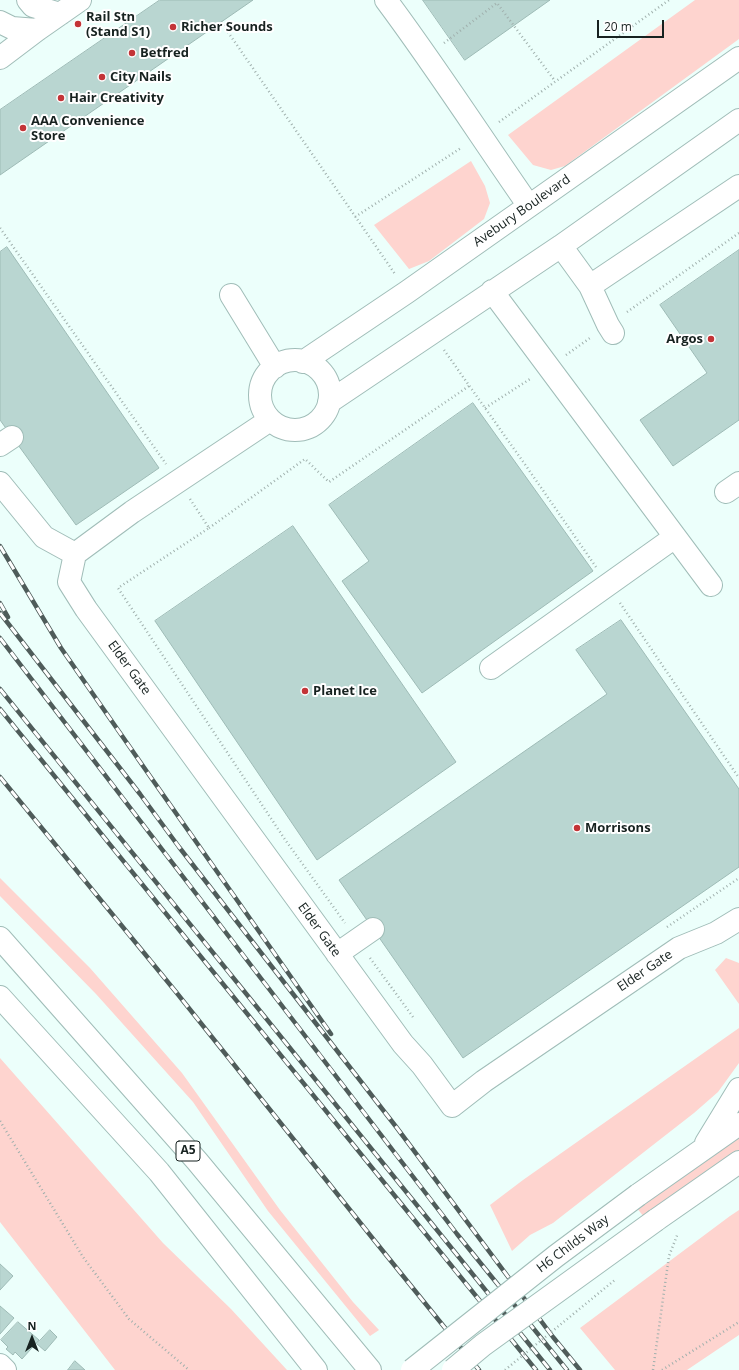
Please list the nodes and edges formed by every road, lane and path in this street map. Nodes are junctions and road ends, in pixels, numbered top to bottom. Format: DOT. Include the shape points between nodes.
graph roads {
  1 [pos="28,0"];
  2 [pos="80,0"];
  3 [pos="386,0"];
  4 [pos="669,0"];
  5 [pos="60,14"];
  6 [pos="0,22"];
  7 [pos="221,22"];
  8 [pos="37,30"];
  9 [pos="428,56"];
  10 [pos="0,58"];
  11 [pos="739,58"];
  12 [pos="555,81"];
  13 [pos="739,120"];
  14 [pos="499,122"];
  15 [pos="461,148"];
  16 [pos="739,186"];
  17 [pos="529,206"];
  18 [pos="0,228"];
  19 [pos="1,232"];
  20 [pos="561,246"];
  21 [pos="590,286"];
  22 [pos="492,291"];
  23 [pos="231,295"];
  24 [pos="613,333"];
  25 [pos="304,362"];
  26 [pos="275,367"];
  27 [pos="469,386"];
  28 [pos="329,402"];
  29 [pos="270,420"];
  30 [pos="524,463"];
  31 [pos="178,481"];
  32 [pos="0,483"];
  33 [pos="210,528"];
  34 [pos="675,537"];
  35 [pos="75,554"];
  36 [pos="607,584"];
  37 [pos="711,585"];
  38 [pos="491,668"];
  39 [pos="739,778"];
  40 [pos="739,878"];
  41 [pos="739,919"];
  42 [pos="667,927"];
  43 [pos="365,934"];
  44 [pos="0,938"];
  45 [pos="337,954"];
  46 [pos="0,997"];
  47 [pos="414,1019"];
  48 [pos="739,1088"];
  49 [pos="0,1121"];
  50 [pos="739,1124"];
  51 [pos="702,1149"];
  52 [pos="739,1162"];
  53 [pos="680,1229"];
  54 [pos="618,1277"];
  55 [pos="739,1322"];
  56 [pos="0,1365"];
  57 [pos="5,1370"];
  58 [pos="188,1370"];
  59 [pos="316,1370"];
  60 [pos="370,1370"];
  61 [pos="412,1370"];
  62 [pos="453,1370"];
  63 [pos="505,1370"];
  64 [pos="653,1370"];
  65 [pos="662,1370"];
  1 -- 5 [label="main road" via="33,6"];
  2 -- 5 [label="main road"];
  3 -- 9 [label="main road"];
  4 -- 12 [label="path"];
  5 -- 8 [label="main road"];
  6 -- 8 [label="main road" via="12,28"];
  7 -- 15 [label="path" via="355,217"];
  8 -- 10 [label="main road"];
  9 -- 12 [label="path" via="497,3"];
  9 -- 17 [label="main road"];
  11 -- 17 [label="main road, Avebury Boulevard"];
  12 -- 14 [label="path"];
  13 -- 20 [label="main road"];
  16 -- 21 [label="main road"];
  17 -- 25 [label="main road, Avebury Boulevard"];
  18 -- 19 [label="path"];
  19 -- 31 [label="path"];
  20 -- 21 [label="main road"];
  20 -- 22 [label="main road"];
  21 -- 24 [label="main road"];
  22 -- 28 [label="main road"];
  22 -- 34 [label="main road"];
  23 -- 26 [label="main road"];
  25 -- 26 [label="main road" via="286,362"];
  25 -- 28 [label="main road" via="324,376 329,387"];
  26 -- 29 [label="main road" via="266,376 261,387 260,402"];
  27 -- 33 [label="path" via="329,482 305,459"];
  28 -- 29 [label="main road" via="325,413 317,422 299,430 280,427"];
  29 -- 31 [label="main road"];
  30 -- 36 [label="path"];
  31 -- 33 [label="path"];
  31 -- 35 [label="main road"];
  32 -- 35 [label="main road" via="44,537"];
  33 -- 43 [label="path" via="118,588 286,841"];
  34 -- 36 [label="main road"];
  34 -- 37 [label="main road"];
  35 -- 45 [label="main road, Elder Gate" via="69,582 86,609"];
  36 -- 38 [label="main road"];
  36 -- 39 [label="path"];
  40 -- 42 [label="path"];
  41 -- 45 [label="main road, Elder Gate" via="716,933 679,948 484,1081 452,1106"];
  43 -- 45 [label="main road"];
  43 -- 47 [label="path"];
  44 -- 60 [label="main road, A5" via="197,1160"];
  46 -- 59 [label="main road" via="159,1172"];
  48 -- 51 [label="main road"];
  49 -- 58 [label="path" via="83,1257 129,1319"];
  50 -- 51 [label="main road, H6 Childs Way"];
  51 -- 61 [label="main road, H6 Childs Way, bridge" via="556,1256"];
  52 -- 62 [label="main road, bridge" via="483,1345"];
  53 -- 64 [label="path" via="669,1256"];
  54 -- 63 [label="path, bridge"];
  55 -- 65 [label="path"];
  56 -- 57 [label="main road"];
}
